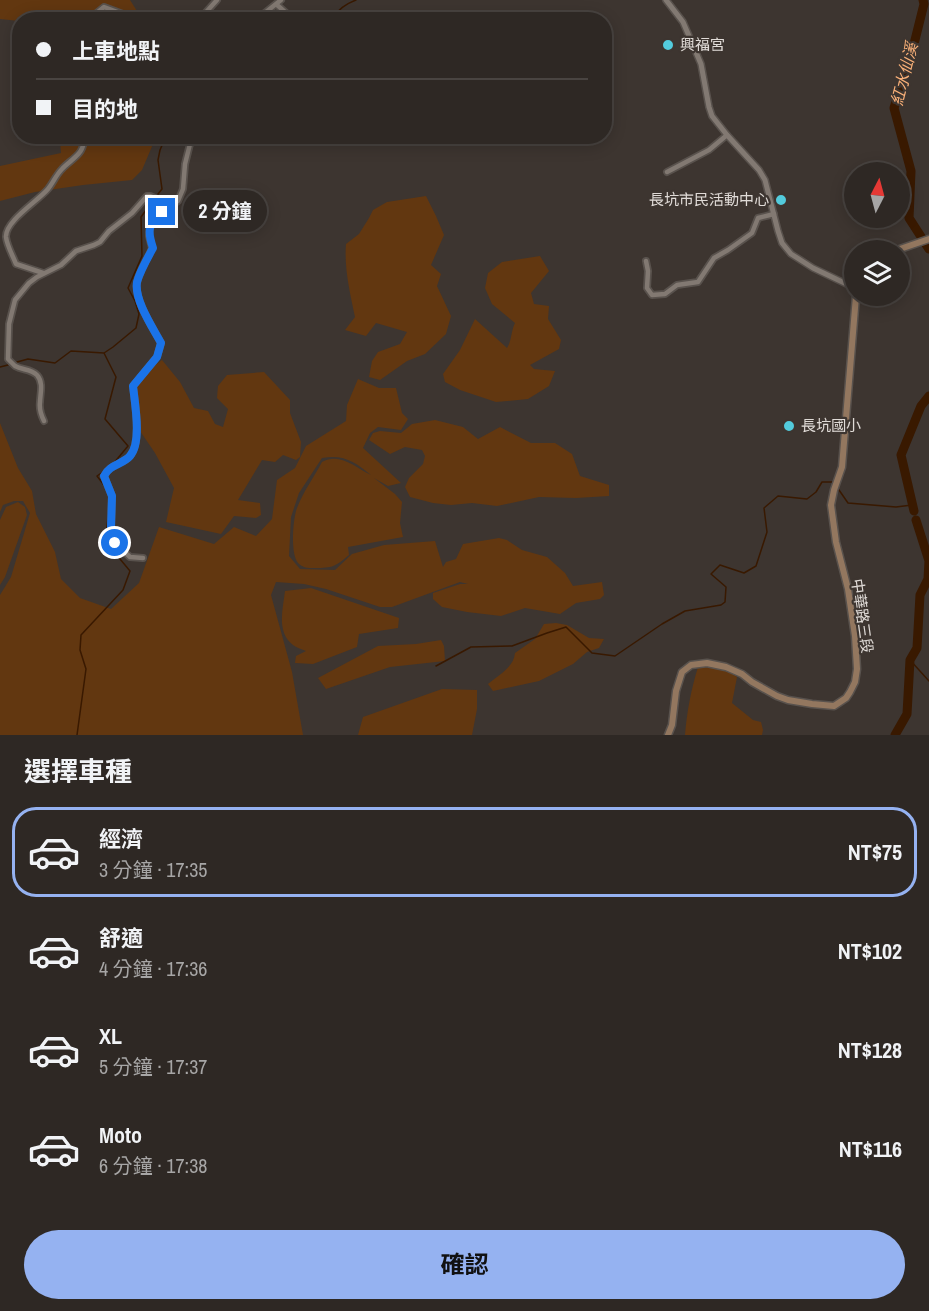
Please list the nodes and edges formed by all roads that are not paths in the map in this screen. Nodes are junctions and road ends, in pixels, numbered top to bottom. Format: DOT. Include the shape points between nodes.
graph roads {
  1 [pos="217,0"];
  2 [pos="281,0"];
  3 [pos="666,0"];
  4 [pos="276,4"];
  5 [pos="96,12"];
  6 [pos="117,12"];
  7 [pos="206,12"];
  8 [pos="266,12"];
  9 [pos="285,12"];
  10 [pos="727,135"];
  11 [pos="85,144"];
  12 [pos="190,144"];
  13 [pos="668,172"];
  14 [pos="172,206"];
  15 [pos="774,214"];
  16 [pos="929,238"];
  17 [pos="910,245"];
  18 [pos="646,261"];
  19 [pos="43,273"];
  20 [pos="844,283"];
  21 [pos="855,306"];
  22 [pos="44,421"];
  23 [pos="143,558"];
  24 [pos="668,735"];
  1 -- 7 [label="street"];
  2 -- 4 [label="street"];
  3 -- 10 [label="street" via="683,22 701,64 712,116"];
  4 -- 8 [label="street"];
  4 -- 9 [label="street"];
  5 -- 6 [label="street" via="104,7"];
  10 -- 13 [label="street" via="709,150"];
  10 -- 15 [label="street" via="765,180"];
  11 -- 19 [label="street" via="48,190 7,229 6,238 16,264"];
  12 -- 14 [label="street" via="183,189"];
  14 -- 19 [label="street" via="147,196 100,242 76,251 61,265"];
  14 -- 23 [label="street" via="150,224 153,248 137,285 138,297 161,343 157,357 133,386 136,443 130,456 104,476 112,496 111,528 115,543 130,556"];
  15 -- 18 [label="street" via="758,218 752,233 714,258 698,282 651,295"];
  15 -- 20 [label="street" via="783,243 791,254"];
  16 -- 17 [label="main road"];
  19 -- 22 [label="street" via="15,300 9,324 8,359 15,366 37,374"];
  21 -- 24 [label="main road, 中華路三段" via="842,468 831,505 855,636 855,682 846,698 834,706 812,704 777,696 726,667 691,665 682,672"];
}
